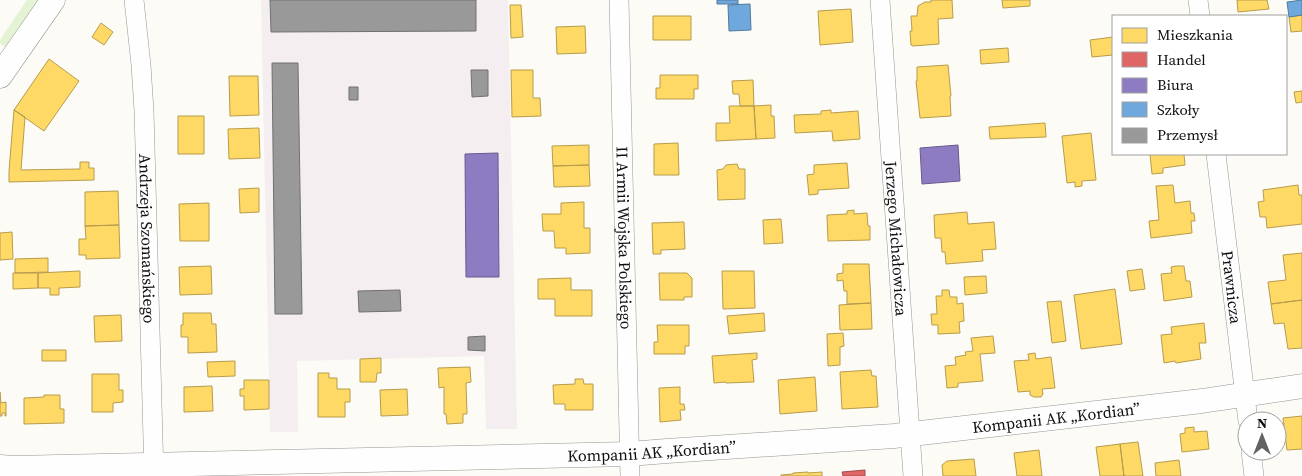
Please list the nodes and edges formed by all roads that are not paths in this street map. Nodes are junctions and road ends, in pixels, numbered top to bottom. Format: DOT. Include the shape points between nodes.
graph roads {
  1 [pos="53,0"];
  2 [pos="134,0"];
  3 [pos="619,0"];
  4 [pos="880,0"];
  5 [pos="1198,0"];
  6 [pos="1200,15"];
  7 [pos="0,76"];
  8 [pos="1216,155"];
  9 [pos="1302,386"];
  10 [pos="1245,395"];
  11 [pos="1247,411"];
  12 [pos="910,434"];
  13 [pos="1253,461"];
  14 [pos="629,465"];
  15 [pos="0,467"];
  16 [pos="392,468"];
  17 [pos="154,470"];
  18 [pos="913,476"];
  19 [pos="1254,476"];
  1 -- 7 [label="street"];
  2 -- 17 [label="street, Andrzeja Szomańskiego" via="144,111"];
  3 -- 14 [label="street, II Armii Wojska Polskiego"];
  4 -- 12 [label="street, Jerzego Michałowicza"];
  5 -- 6 [label="street"];
  8 -- 10 [label="street, Prawnicza"];
  9 -- 10 [label="street, Kompanii AK „Kordian”"];
  10 -- 11 [label="street, Prawnicza"];
  10 -- 12 [label="street, Kompanii AK „Kordian”"];
  12 -- 14 [label="street, Kompanii AK „Kordian”"];
  12 -- 18 [label="street, Jerzego Michałowicza"];
  13 -- 19 [label="street"];
  14 -- 16 [label="street, Kompanii AK „Kordian”"];
  15 -- 17 [label="street, Kompanii AK „Kordian”"];
  16 -- 17 [label="street, Kompanii AK „Kordian”"];
}
